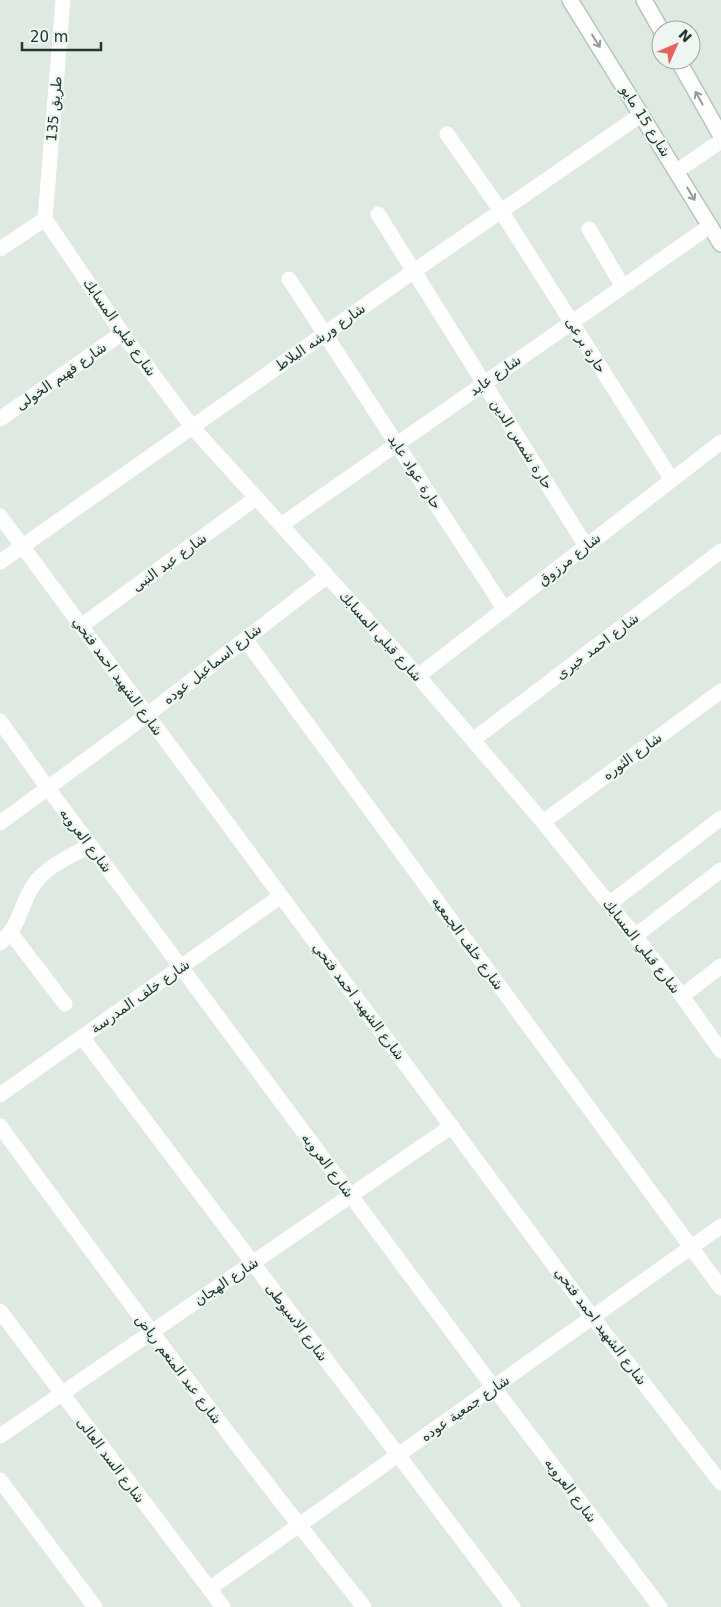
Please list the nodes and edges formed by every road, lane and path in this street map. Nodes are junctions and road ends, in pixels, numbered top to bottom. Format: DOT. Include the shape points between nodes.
graph roads {
  1 [pos="62,0"];
  2 [pos="570,0"];
  3 [pos="644,0"];
  4 [pos="655,20"];
  5 [pos="684,70"];
  6 [pos="642,114"];
  7 [pos="447,134"];
  8 [pos="721,136"];
  9 [pos="721,141"];
  10 [pos="677,172"];
  11 [pos="501,211"];
  12 [pos="378,214"];
  13 [pos="44,219"];
  14 [pos="710,226"];
  15 [pos="589,229"];
  16 [pos="4,242"];
  17 [pos="721,244"];
  18 [pos="414,271"];
  19 [pos="289,278"];
  20 [pos="623,287"];
  21 [pos="572,322"];
  22 [pos="122,333"];
  23 [pos="325,334"];
  24 [pos="484,383"];
  25 [pos="0,420"];
  26 [pos="193,428"];
  27 [pos="721,442"];
  28 [pos="397,444"];
  29 [pos="672,480"];
  30 [pos="256,498"];
  31 [pos="0,516"];
  32 [pos="281,525"];
  33 [pos="586,546"];
  34 [pos="22,547"];
  35 [pos="721,552"];
  36 [pos="0,562"];
  37 [pos="327,576"];
  38 [pos="504,610"];
  39 [pos="81,626"];
  40 [pos="245,639"];
  41 [pos="418,676"];
  42 [pos="721,690"];
  43 [pos="147,715"];
  44 [pos="0,721"];
  45 [pos="472,740"];
  46 [pos="47,787"];
  47 [pos="721,818"];
  48 [pos="543,822"];
  49 [pos="0,823"];
  50 [pos="90,845"];
  51 [pos="721,870"];
  52 [pos="281,896"];
  53 [pos="609,904"];
  54 [pos="635,936"];
  55 [pos="5,938"];
  56 [pos="721,966"];
  57 [pos="180,967"];
  58 [pos="682,996"];
  59 [pos="65,1004"];
  60 [pos="82,1038"];
  61 [pos="721,1051"];
  62 [pos="0,1096"];
  63 [pos="0,1126"];
  64 [pos="452,1126"];
  65 [pos="350,1196"];
  66 [pos="721,1226"];
  67 [pos="690,1247"];
  68 [pos="252,1263"];
  69 [pos="721,1288"];
  70 [pos="0,1311"];
  71 [pos="593,1318"];
  72 [pos="151,1333"];
  73 [pos="494,1388"];
  74 [pos="62,1394"];
  75 [pos="0,1436"];
  76 [pos="398,1456"];
  77 [pos="0,1480"];
  78 [pos="721,1483"];
  79 [pos="299,1526"];
  80 [pos="209,1590"];
  81 [pos="95,1607"];
  82 [pos="223,1607"];
  83 [pos="364,1607"];
  84 [pos="513,1607"];
  85 [pos="660,1607"];
  1 -- 13 [label="street, طريق 135"];
  2 -- 6 [label="street, شارع 15 مايو, one-way"];
  3 -- 4 [label="street"];
  8 -- 5 [label="street, one-way"];
  6 -- 10 [label="street, شارع 15 مايو"];
  6 -- 11 [label="street, شارع ورشه البلاط"];
  7 -- 11 [label="street, حارة برعى"];
  9 -- 10 [label="street"];
  10 -- 14 [label="street, شارع 15 مايو, one-way"];
  11 -- 18 [label="street, شارع ورشه البلاط"];
  11 -- 21 [label="street, حارة برعى"];
  12 -- 18 [label="street, حارة شمس الدين"];
  13 -- 16 [label="street"];
  13 -- 22 [label="street, شارع قبلي المسابك"];
  14 -- 17 [label="street, شارع 15 مايو"];
  14 -- 20 [label="street, شارع عايد"];
  15 -- 20 [label="street"];
  18 -- 23 [label="street, شارع ورشه البلاط"];
  18 -- 24 [label="street, حارة شمس الدين"];
  19 -- 23 [label="street, حارة عواد عايد"];
  20 -- 21 [label="street, شارع عايد"];
  21 -- 24 [label="street, شارع عايد"];
  21 -- 29 [label="street, حارة برعى"];
  22 -- 25 [label="street, شارع فهيم الخولى"];
  22 -- 26 [label="street, شارع قبلي المسابك"];
  23 -- 26 [label="street, شارع ورشه البلاط"];
  23 -- 28 [label="street, حارة عواد عايد"];
  24 -- 28 [label="street, شارع عايد"];
  24 -- 33 [label="street, حارة شمس الدين"];
  26 -- 30 [label="street, شارع قبلي المسابك"];
  26 -- 34 [label="street, شارع ورشه البلاط"];
  27 -- 29 [label="street, شارع مرزوق"];
  28 -- 32 [label="street, شارع عايد"];
  28 -- 38 [label="street, حارة عواد عايد"];
  29 -- 33 [label="street, شارع مرزوق"];
  30 -- 32 [label="street, شارع قبلي المسابك"];
  30 -- 39 [label="street, شارع عبد النبى"];
  31 -- 34 [label="street, شارع الشهيد احمد فتحي"];
  32 -- 37 [label="street, شارع قبلي المسابك"];
  33 -- 38 [label="street, شارع مرزوق"];
  34 -- 36 [label="street, شارع ورشه البلاط"];
  34 -- 39 [label="street, شارع الشهيد احمد فتحي"];
  35 -- 45 [label="street, شارع احمد خيرى"];
  37 -- 40 [label="street, شارع اسماعيل عوده"];
  37 -- 41 [label="street, شارع قبلي المسابك"];
  38 -- 41 [label="street, شارع مرزوق"];
  39 -- 43 [label="street, شارع الشهيد احمد فتحي"];
  40 -- 43 [label="street, شارع اسماعيل عوده"];
  40 -- 67 [label="street, شارع خلف الجمعيه"];
  41 -- 45 [label="street, شارع قبلي المسابك"];
  42 -- 48 [label="street, شارع الثوره"];
  43 -- 46 [label="street, شارع اسماعيل عوده"];
  43 -- 52 [label="street, شارع الشهيد احمد فتحي"];
  44 -- 46 [label="street, شارع العروبه"];
  45 -- 48 [label="street, شارع قبلي المسابك"];
  46 -- 49 [label="street, شارع اسماعيل عوده"];
  46 -- 50 [label="street, شارع العروبه"];
  47 -- 53 [label="street"];
  48 -- 53 [label="street, شارع قبلي المسابك"];
  50 -- 55 [label="street" via="42,875 30,891 19,920"];
  50 -- 57 [label="street, شارع العروبه"];
  51 -- 54 [label="street"];
  52 -- 57 [label="street, شارع خلف المدرسة"];
  52 -- 64 [label="street, شارع الشهيد احمد فتحي"];
  53 -- 54 [label="street, شارع قبلي المسابك"];
  54 -- 58 [label="street, شارع قبلي المسابك"];
  55 -- 59 [label="street"];
  56 -- 58 [label="street"];
  57 -- 60 [label="street, شارع خلف المدرسة"];
  57 -- 65 [label="street, شارع العروبه"];
  58 -- 61 [label="street, شارع قبلي المسابك"];
  60 -- 62 [label="street, شارع خلف المدرسة"];
  60 -- 68 [label="street, شارع الاسيوطى"];
  63 -- 72 [label="street, شارع عبد المنعم رياض"];
  64 -- 65 [label="street, شارع الهجان"];
  64 -- 71 [label="street, شارع الشهيد احمد فتحي"];
  65 -- 68 [label="street, شارع الهجان"];
  65 -- 73 [label="street, شارع العروبه"];
  66 -- 67 [label="street, شارع جمعية عوده"];
  67 -- 69 [label="street, شارع خلف الجمعيه"];
  67 -- 71 [label="street, شارع جمعية عوده"];
  68 -- 72 [label="street, شارع الهجان"];
  68 -- 76 [label="street, شارع الاسيوطى"];
  70 -- 74 [label="street, شارع السد العالى"];
  71 -- 73 [label="street, شارع جمعية عوده"];
  71 -- 78 [label="street, شارع الشهيد احمد فتحي"];
  72 -- 74 [label="street, شارع الهجان"];
  72 -- 79 [label="street, شارع عبد المنعم رياض"];
  73 -- 76 [label="street, شارع جمعية عوده"];
  73 -- 85 [label="street, شارع العروبه"];
  74 -- 75 [label="street, شارع الهجان"];
  74 -- 80 [label="street, شارع السد العالى"];
  76 -- 79 [label="street, شارع جمعية عوده"];
  76 -- 84 [label="street, شارع الاسيوطى"];
  77 -- 81 [label="street"];
  79 -- 80 [label="street, شارع جمعية عوده"];
  79 -- 83 [label="street, شارع عبد المنعم رياض"];
  80 -- 82 [label="street, شارع السد العالى"];
}
